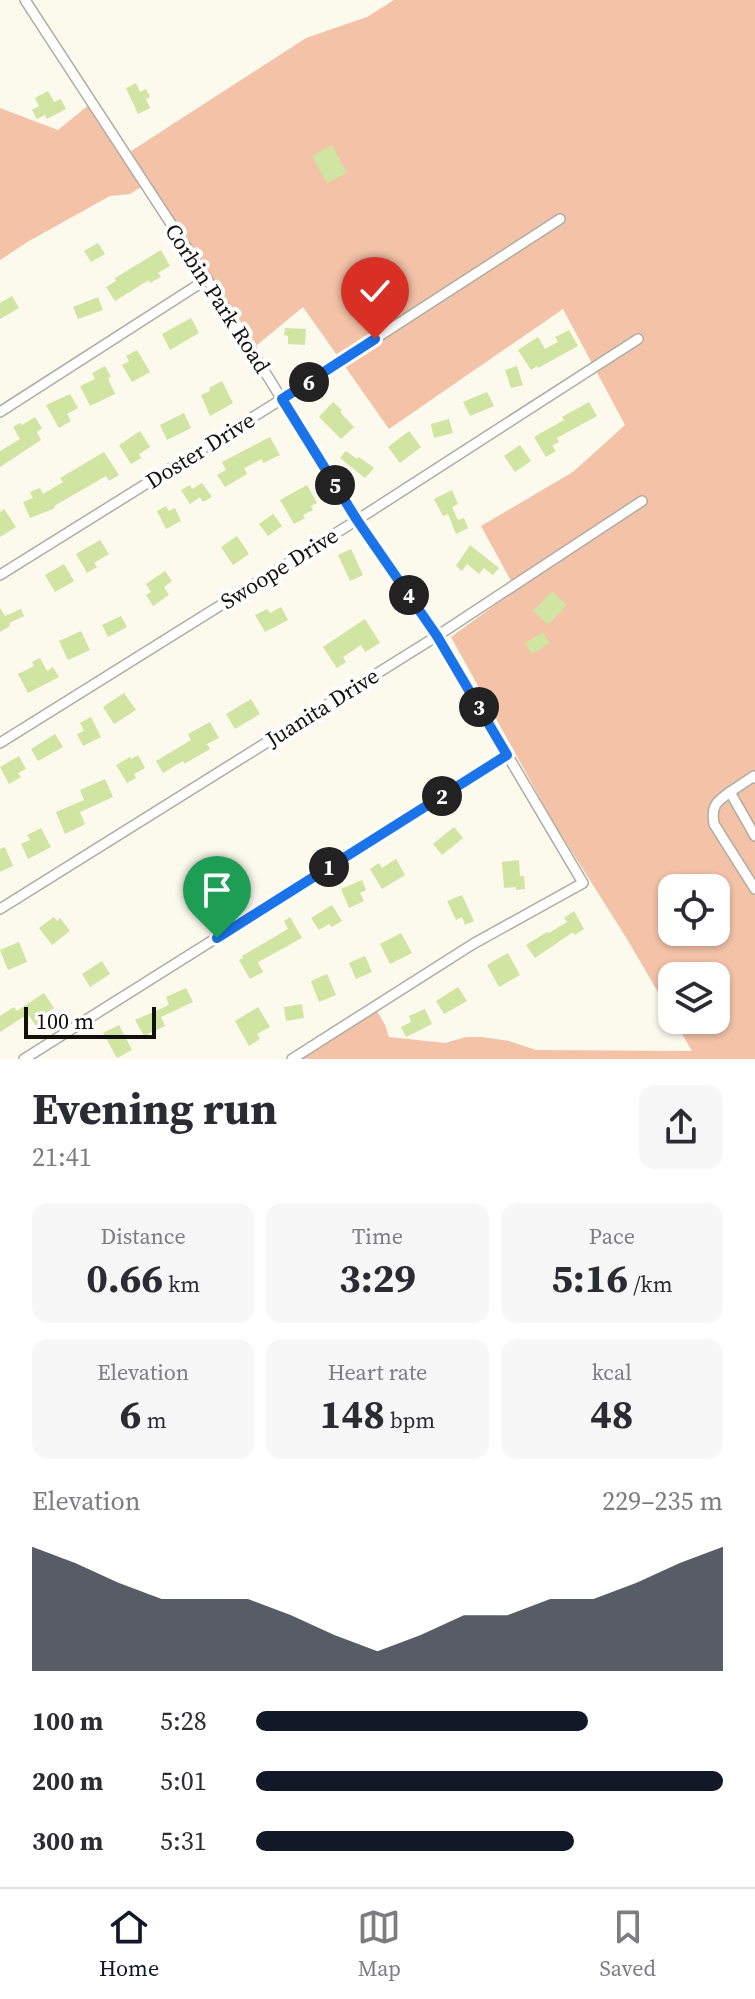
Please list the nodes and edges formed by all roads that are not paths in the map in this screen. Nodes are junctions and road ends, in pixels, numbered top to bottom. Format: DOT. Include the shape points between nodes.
graph roads {
  1 [pos="25,0"];
  2 [pos="560,219"];
  3 [pos="207,279"];
  4 [pos="638,339"];
  5 [pos="282,399"];
  6 [pos="0,412"];
  7 [pos="642,501"];
  8 [pos="357,520"];
  9 [pos="0,575"];
  10 [pos="437,636"];
  11 [pos="0,743"];
  12 [pos="507,755"];
  13 [pos="755,776"];
  14 [pos="730,792"];
  15 [pos="755,836"];
  16 [pos="755,889"];
  17 [pos="0,909"];
  18 [pos="24,1059"];
  19 [pos="292,1059"];
  1 -- 3 [label="street, Corbin Park Road"];
  2 -- 5 [label="street, Doster Drive"];
  3 -- 5 [label="street, Corbin Park Road"];
  3 -- 6 [label="street"];
  4 -- 8 [label="street, Swoope Drive"];
  5 -- 8 [label="street, Corbin Park Road"];
  5 -- 9 [label="street, Doster Drive"];
  7 -- 10 [label="street, Juanita Drive"];
  8 -- 10 [label="street, Corbin Park Road"];
  8 -- 11 [label="street, Swoope Drive"];
  10 -- 12 [label="street, Corbin Park Road"];
  10 -- 17 [label="street, Juanita Drive"];
  12 -- 18 [label="street"];
  12 -- 19 [label="street, Corbin Park Road" via="583,883 473,944"];
  13 -- 14 [label="street"];
  14 -- 15 [label="street"];
  14 -- 16 [label="street" via="717,801 714,824"];
}
